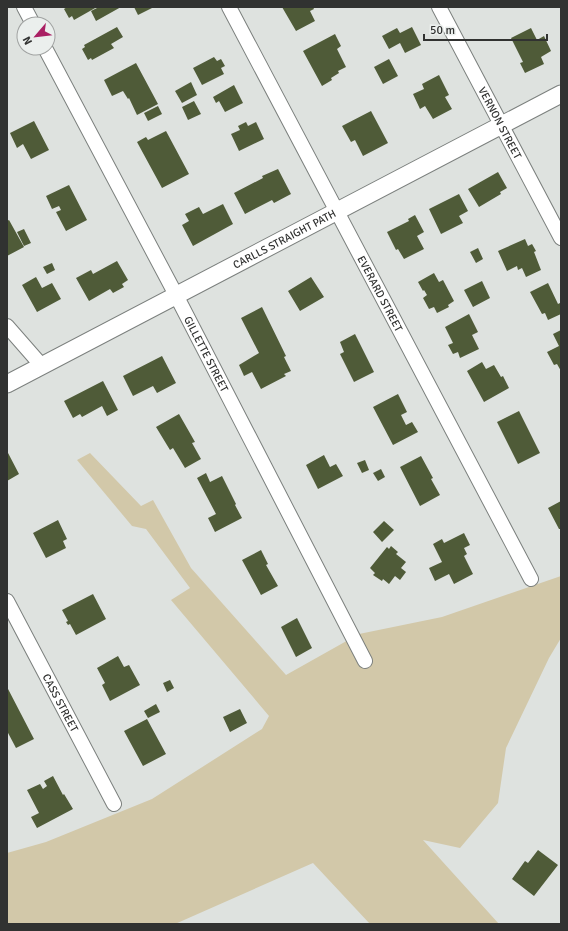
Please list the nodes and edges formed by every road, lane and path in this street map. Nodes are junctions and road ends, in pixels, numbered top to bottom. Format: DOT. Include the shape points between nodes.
graph roads {
  1 [pos="24,7"];
  2 [pos="229,7"];
  3 [pos="439,7"];
  4 [pos="29,16"];
  5 [pos="49,56"];
  6 [pos="561,94"];
  7 [pos="501,125"];
  8 [pos="337,212"];
  9 [pos="561,238"];
  10 [pos="176,295"];
  11 [pos="7,326"];
  12 [pos="42,366"];
  13 [pos="7,384"];
  14 [pos="531,579"];
  15 [pos="7,601"];
  16 [pos="365,661"];
  17 [pos="114,804"];
  1 -- 4 [label="street"];
  2 -- 8 [label="street, EVERARD STREET"];
  3 -- 7 [label="street, VERNON STREET"];
  5 -- 10 [label="street, GILLETTE STREET"];
  6 -- 7 [label="street, CARLLS STRAIGHT PATH"];
  7 -- 8 [label="street, CARLLS STRAIGHT PATH"];
  7 -- 9 [label="street, VERNON STREET"];
  8 -- 10 [label="street, CARLLS STRAIGHT PATH"];
  8 -- 14 [label="street, EVERARD STREET"];
  10 -- 12 [label="street, CARLLS STRAIGHT PATH"];
  10 -- 16 [label="street, GILLETTE STREET"];
  11 -- 12 [label="street"];
  12 -- 13 [label="street, CARLLS STRAIGHT PATH"];
  15 -- 17 [label="street, CASS STREET"];
}
